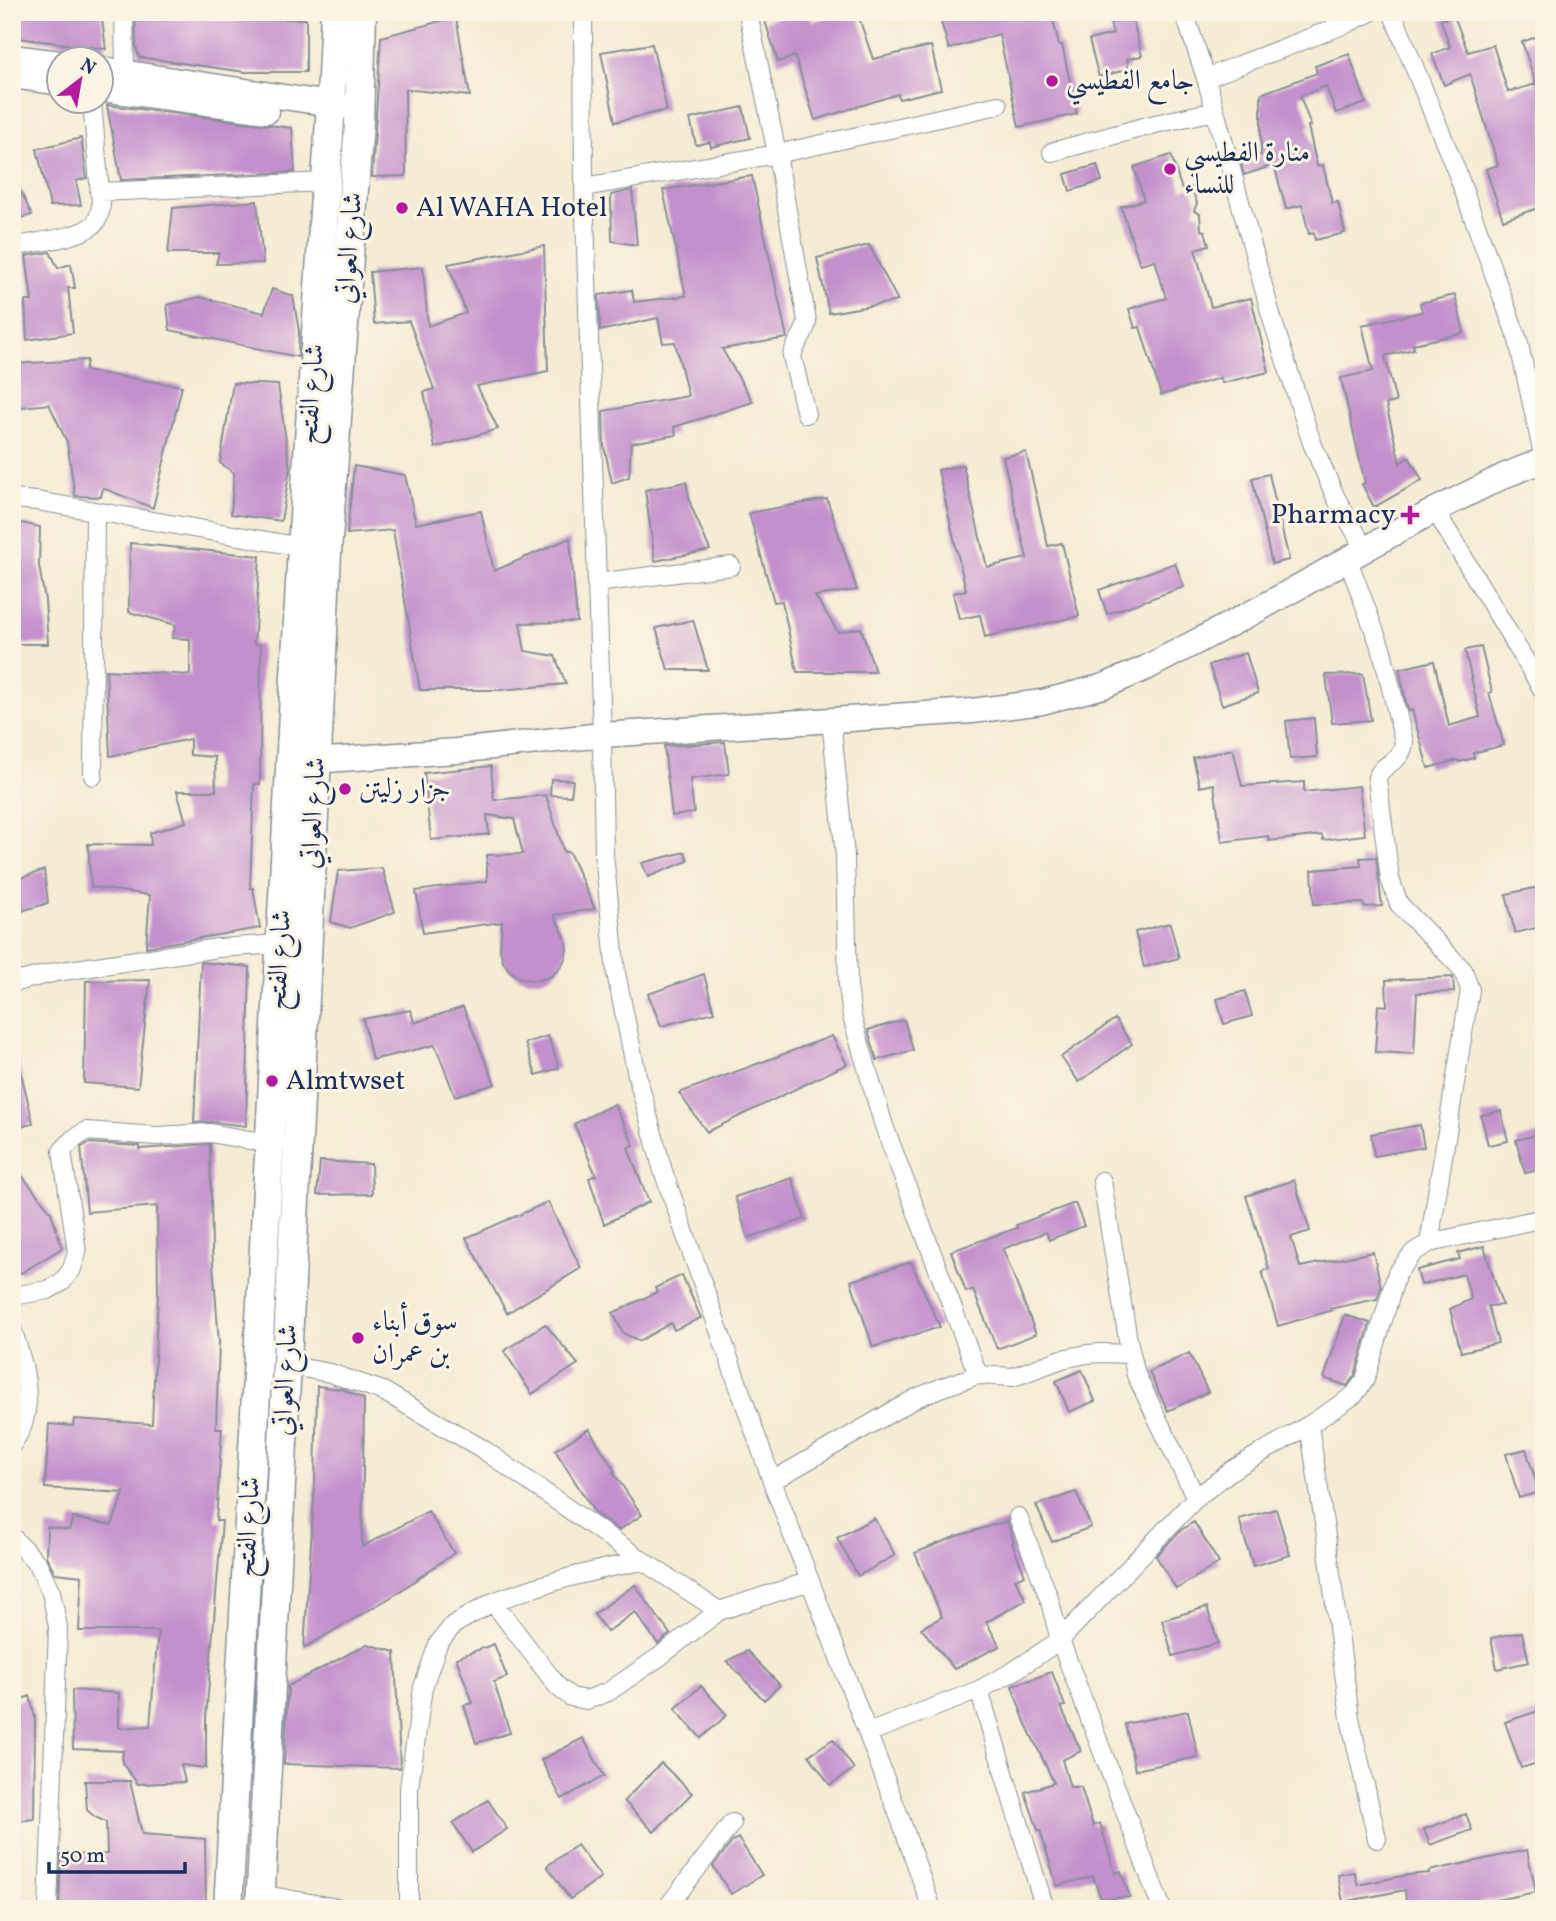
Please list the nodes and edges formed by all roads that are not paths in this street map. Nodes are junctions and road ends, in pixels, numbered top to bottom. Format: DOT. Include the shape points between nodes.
graph roads {
  1 [pos="124,12"];
  2 [pos="335,12"];
  3 [pos="362,12"];
  4 [pos="583,12"];
  5 [pos="748,12"];
  6 [pos="1184,12"];
  7 [pos="1371,12"];
  8 [pos="1392,12"];
  9 [pos="116,55"];
  10 [pos="12,57"];
  11 [pos="46,62"];
  12 [pos="116,72"];
  13 [pos="12,76"];
  14 [pos="1206,78"];
  15 [pos="46,81"];
  16 [pos="116,90"];
  17 [pos="998,105"];
  18 [pos="1215,111"];
  19 [pos="330,112"];
  20 [pos="93,116"];
  21 [pos="360,116"];
  22 [pos="1052,152"];
  23 [pos="776,154"];
  24 [pos="325,182"];
  25 [pos="584,187"];
  26 [pos="99,192"];
  27 [pos="12,247"];
  28 [pos="806,414"];
  29 [pos="1544,459"];
  30 [pos="12,499"];
  31 [pos="1435,510"];
  32 [pos="95,511"];
  33 [pos="302,547"];
  34 [pos="1356,555"];
  35 [pos="731,566"];
  36 [pos="596,583"];
  37 [pos="1544,692"];
  38 [pos="831,720"];
  39 [pos="602,735"];
  40 [pos="304,761"];
  41 [pos="93,776"];
  42 [pos="280,944"];
  43 [pos="12,983"];
  44 [pos="270,1144"];
  45 [pos="298,1145"];
  46 [pos="1102,1181"];
  47 [pos="1544,1218"];
  48 [pos="1429,1243"];
  49 [pos="12,1296"];
  50 [pos="12,1329"];
  51 [pos="1130,1354"];
  52 [pos="287,1365"];
  53 [pos="978,1375"];
  54 [pos="1309,1426"];
  55 [pos="12,1444"];
  56 [pos="772,1481"];
  57 [pos="1196,1498"];
  58 [pos="1018,1517"];
  59 [pos="12,1536"];
  60 [pos="643,1561"];
  61 [pos="810,1581"];
  62 [pos="493,1602"];
  63 [pos="719,1611"];
  64 [pos="1060,1640"];
  65 [pos="979,1690"];
  66 [pos="869,1733"];
  67 [pos="732,1823"];
  68 [pos="1377,1839"];
  69 [pos="260,1901"];
  70 [pos="48,1909"];
  71 [pos="228,1909"];
  72 [pos="344,1909"];
  73 [pos="409,1909"];
  74 [pos="666,1909"];
  75 [pos="932,1909"];
  76 [pos="1045,1909"];
  77 [pos="1162,1909"];
  1 -- 9 [label="street"];
  2 -- 19 [label="main road, شارع الفتح"];
  3 -- 21 [label="main road, شارع العواتي"];
  4 -- 25 [label="street"];
  5 -- 23 [label="street"];
  6 -- 14 [label="street"];
  7 -- 14 [label="street"];
  8 -- 29 [label="street" via="1518,340"];
  10 -- 11 [label="street"];
  12 -- 19 [label="street"];
  13 -- 15 [label="street"];
  14 -- 18 [label="street"];
  16 -- 19 [label="street"];
  17 -- 23 [label="street"];
  18 -- 22 [label="street"];
  18 -- 34 [label="street" via="1273,322 1312,443"];
  19 -- 21 [label="street"];
  19 -- 24 [label="main road, شارع الفتح"];
  20 -- 26 [label="street"];
  21 -- 40 [label="main road, شارع العواتي" via="327,552"];
  23 -- 25 [label="street"];
  23 -- 28 [label="street" via="807,321 792,356"];
  24 -- 26 [label="street"];
  24 -- 33 [label="main road, شارع الفتح"];
  25 -- 36 [label="street"];
  26 -- 27 [label="street" via="100,211 92,226"];
  29 -- 31 [label="street"];
  30 -- 32 [label="street"];
  31 -- 34 [label="street"];
  31 -- 37 [label="street"];
  32 -- 33 [label="street"];
  32 -- 41 [label="street"];
  33 -- 40 [label="main road, شارع الفتح"];
  34 -- 38 [label="street" via="1204,638 1104,686 1042,702 972,711"];
  34 -- 48 [label="street" via="1404,742 1398,758 1377,778 1390,879 1399,904 1463,970 1469,989"];
  35 -- 36 [label="street"];
  36 -- 39 [label="street"];
  38 -- 39 [label="street"];
  38 -- 53 [label="street" via="845,856 852,1017 884,1126"];
  39 -- 40 [label="street"];
  39 -- 56 [label="street" via="604,855 616,973 636,1074 663,1171"];
  40 -- 42 [label="main road, شارع الفتح"];
  40 -- 45 [label="main road, شارع العواتي"];
  42 -- 43 [label="street" via="218,948"];
  42 -- 44 [label="main road, شارع الفتح"];
  44 -- 45 [label="street"];
  44 -- 49 [label="street" via="210,1133 157,1136 86,1131 62,1151 77,1252 72,1269 48,1290"];
  44 -- 71 [label="main road, شارع الفتح"];
  45 -- 52 [label="main road, شارع العواتي"];
  46 -- 51 [label="street"];
  47 -- 48 [label="street"];
  48 -- 54 [label="street" via="1414,1252 1397,1273 1365,1380 1354,1395"];
  50 -- 55 [label="street" via="27,1404 23,1425"];
  51 -- 53 [label="street" via="1062,1359 1013,1377"];
  51 -- 57 [label="street"];
  52 -- 60 [label="street" via="330,1373 383,1391 481,1448"];
  52 -- 69 [label="main road, شارع العواتي"];
  53 -- 56 [label="street" via="916,1398"];
  54 -- 57 [label="street" via="1232,1470"];
  54 -- 68 [label="street" via="1350,1718"];
  56 -- 61 [label="street"];
  57 -- 64 [label="street"];
  58 -- 64 [label="street"];
  59 -- 70 [label="street" via="38,1564 51,1592 58,1627"];
  60 -- 62 [label="street" via="540,1584"];
  60 -- 63 [label="street"];
  61 -- 63 [label="street"];
  61 -- 66 [label="street"];
  62 -- 63 [label="street" via="558,1687 570,1697 586,1700 608,1692"];
  62 -- 73 [label="street" via="453,1625 438,1644 423,1687 409,1788"];
  64 -- 65 [label="street"];
  64 -- 77 [label="street"];
  65 -- 66 [label="street"];
  65 -- 76 [label="street"];
  66 -- 75 [label="street"];
  67 -- 74 [label="street"];
  69 -- 72 [label="street"];
}
